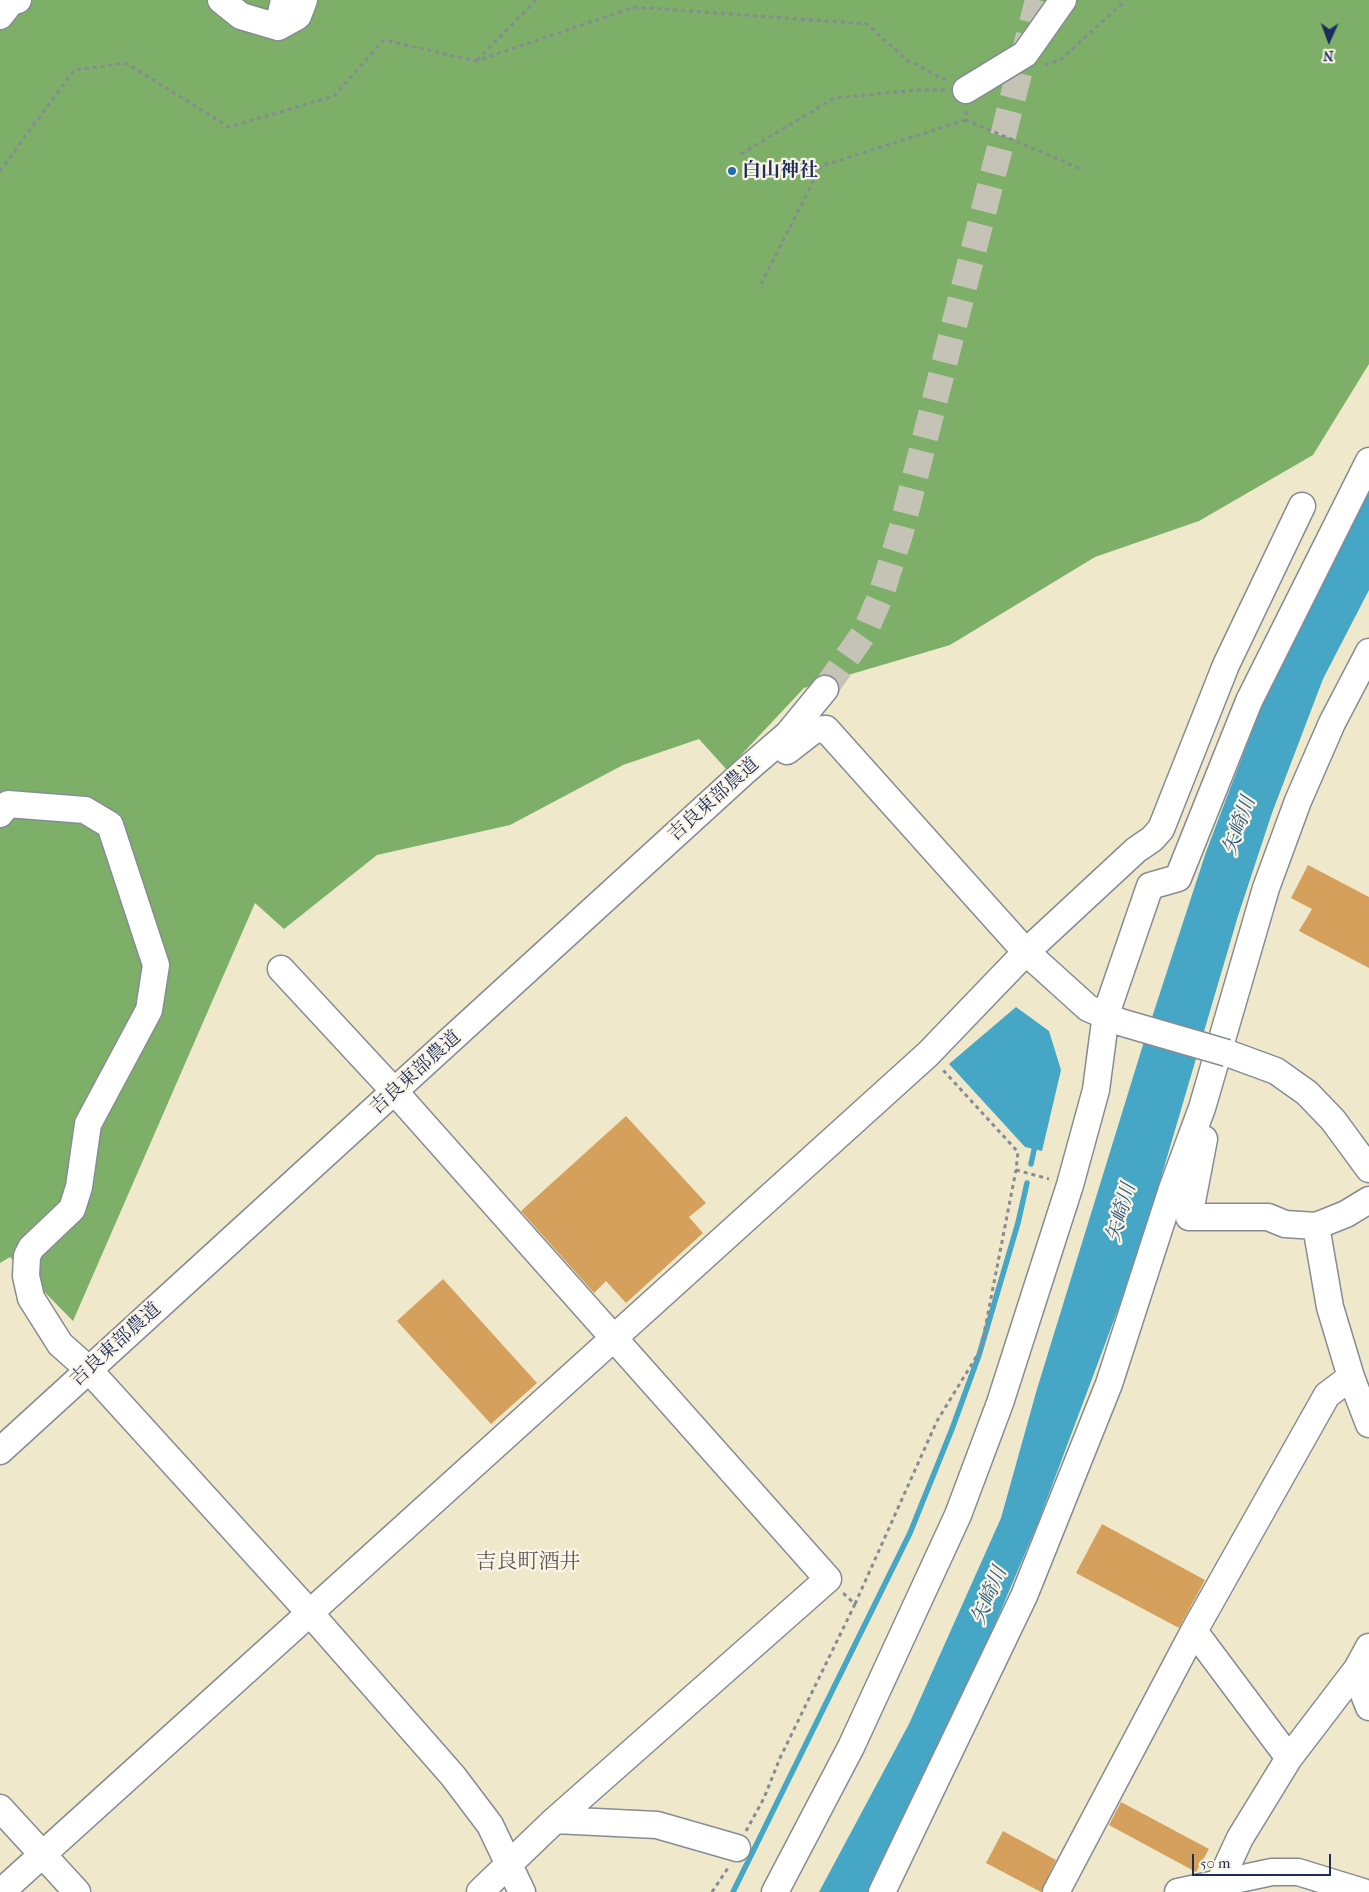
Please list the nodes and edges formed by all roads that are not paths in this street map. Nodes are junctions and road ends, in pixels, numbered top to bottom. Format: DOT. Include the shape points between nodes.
graph roads {
  1 [pos="18,0"];
  2 [pos="221,0"];
  3 [pos="284,0"];
  4 [pos="304,0"];
  5 [pos="1063,0"];
  6 [pos="0,16"];
  7 [pos="278,27"];
  8 [pos="966,90"];
  9 [pos="1369,461"];
  10 [pos="1302,506"];
  11 [pos="1369,652"];
  12 [pos="825,689"];
  13 [pos="744,772"];
  14 [pos="0,814"];
  15 [pos="1026,952"];
  16 [pos="281,969"];
  17 [pos="1113,1018"];
  18 [pos="395,1092"];
  19 [pos="1202,1108"];
  20 [pos="1369,1167"];
  21 [pos="1369,1200"];
  22 [pos="1316,1226"];
  23 [pos="612,1338"];
  24 [pos="88,1369"];
  25 [pos="1351,1376"];
  26 [pos="1369,1424"];
  27 [pos="0,1451"];
  28 [pos="308,1612"];
  29 [pos="1194,1631"];
  30 [pos="1369,1647"];
  31 [pos="1355,1672"];
  32 [pos="1369,1706"];
  33 [pos="1289,1758"];
  34 [pos="0,1808"];
  35 [pos="555,1820"];
  36 [pos="737,1848"];
  37 [pos="42,1854"];
  38 [pos="510,1864"];
  39 [pos="1216,1888"];
  40 [pos="1,1892"];
  41 [pos="77,1892"];
  42 [pos="480,1892"];
  43 [pos="522,1892"];
  44 [pos="776,1892"];
  45 [pos="882,1892"];
  46 [pos="1056,1892"];
  47 [pos="1178,1892"];
  48 [pos="1363,1892"];
  1 -- 6 [label="street" via="11,2"];
  2 -- 7 [label="street" via="241,16"];
  3 -- 7 [label="street"];
  4 -- 7 [label="street" via="298,16"];
  5 -- 8 [label="street" via="1025,54"];
  9 -- 17 [label="street" via="1249,701 1178,878 1150,886"];
  10 -- 15 [label="street" via="1226,665 1161,829"];
  11 -- 19 [label="street" via="1332,723 1298,801 1266,888"];
  12 -- 13 [label="street, 吉良東部農道" via="788,734"];
  13 -- 15 [label="street" via="762,771 814,730 826,729"];
  13 -- 18 [label="street, 吉良東部農道"];
  14 -- 24 [label="street" via="8,804 85,810 110,825 156,965 149,1010 88,1124 79,1187 72,1209 31,1248 27,1256 26,1276 31,1298 60,1344"];
  15 -- 17 [label="street" via="1088,1008"];
  15 -- 23 [label="street" via="928,1054"];
  16 -- 18 [label="street"];
  17 -- 20 [label="street, bridge" via="1227,1052 1276,1071 1307,1094 1333,1120"];
  17 -- 44 [label="street" via="1070,1185 1000,1403 958,1514 851,1747"];
  18 -- 23 [label="street"];
  18 -- 24 [label="street, 吉良東部農道"];
  19 -- 22 [label="street" via="1207,1120 1189,1217 1268,1217 1285,1224"];
  19 -- 45 [label="street" via="1172,1189 1109,1384 1031,1578"];
  21 -- 22 [label="street"];
  22 -- 25 [label="street" via="1330,1307"];
  23 -- 28 [label="street"];
  23 -- 35 [label="street" via="828,1580"];
  24 -- 27 [label="street, 吉良東部農道"];
  24 -- 28 [label="street"];
  25 -- 26 [label="street"];
  25 -- 29 [label="street" via="1327,1395"];
  28 -- 37 [label="street"];
  28 -- 38 [label="street" via="453,1776 490,1825"];
  29 -- 33 [label="street"];
  29 -- 46 [label="street"];
  30 -- 31 [label="street"];
  31 -- 32 [label="street"];
  31 -- 33 [label="street"];
  33 -- 39 [label="street" via="1240,1838"];
  34 -- 37 [label="street"];
  35 -- 36 [label="street" via="657,1825"];
  35 -- 38 [label="street"];
  37 -- 40 [label="street"];
  37 -- 41 [label="street"];
  38 -- 42 [label="street"];
  38 -- 43 [label="street"];
  39 -- 47 [label="street"];
  39 -- 48 [label="street" via="1272,1872 1298,1872"];
}
